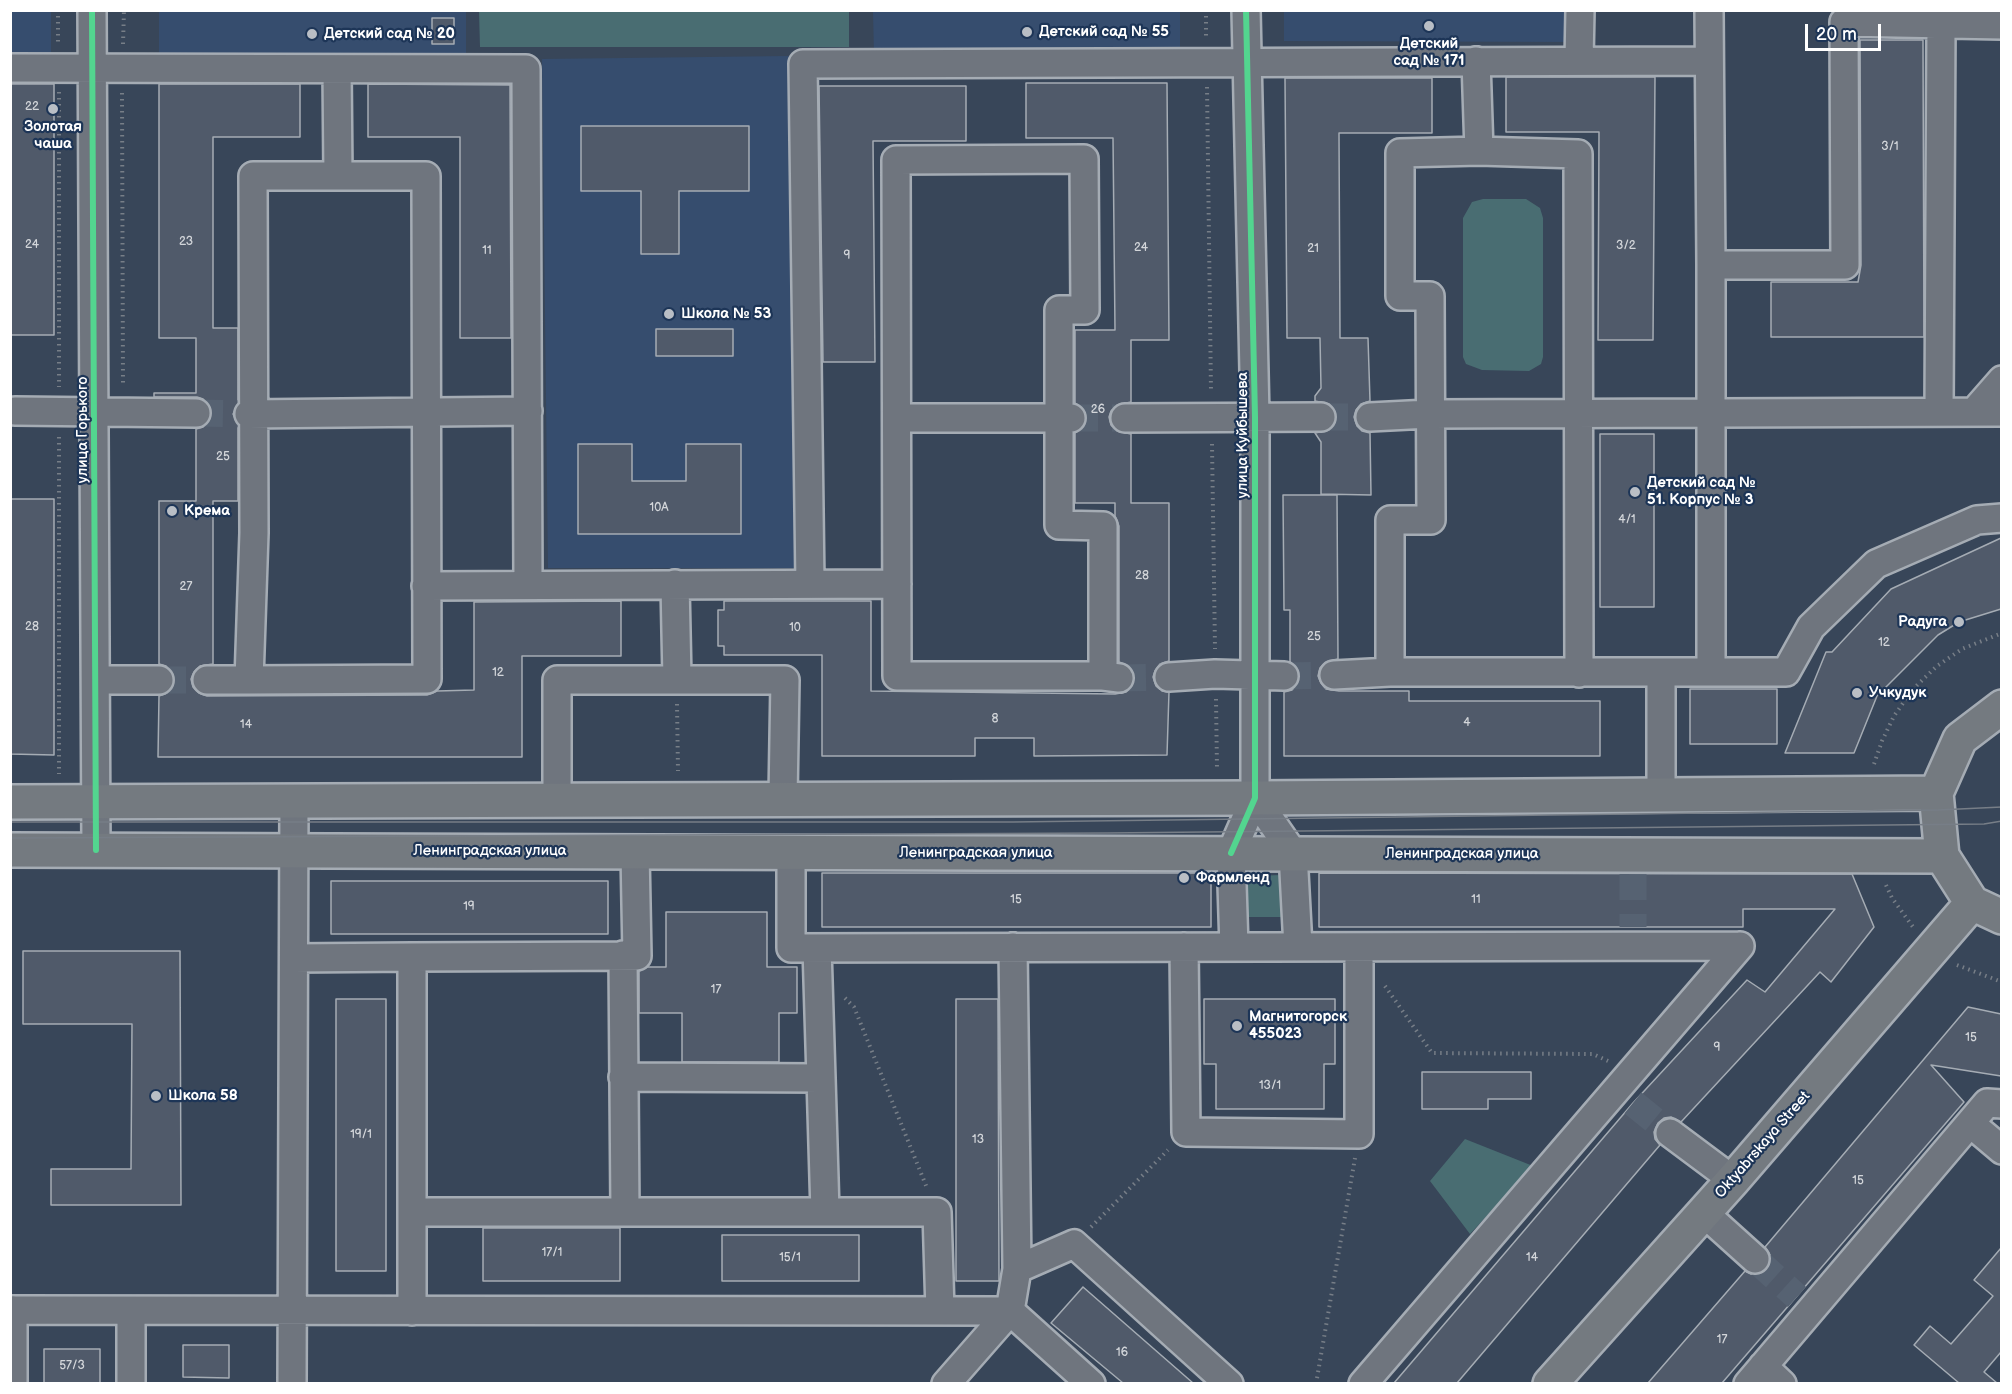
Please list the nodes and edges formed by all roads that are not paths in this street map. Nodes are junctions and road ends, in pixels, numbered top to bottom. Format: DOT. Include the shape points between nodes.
graph roads {
  1 [pos="92,10"];
  2 [pos="1246,10"];
  3 [pos="1580,10"];
  4 [pos="1708,10"];
  5 [pos="1844,16"];
  6 [pos="1941,24"];
  7 [pos="2001,25"];
  8 [pos="1476,61"];
  9 [pos="1579,61"];
  10 [pos="1708,61"];
  11 [pos="1247,63"];
  12 [pos="10,68"];
  13 [pos="92,68"];
  14 [pos="337,69"];
  15 [pos="1479,151"];
  16 [pos="338,176"];
  17 [pos="1711,265"];
  18 [pos="2001,380"];
  19 [pos="15,411"];
  20 [pos="95,411"];
  21 [pos="528,411"];
  22 [pos="1939,412"];
  23 [pos="1974,412"];
  24 [pos="2001,412"];
  25 [pos="196,413"];
  26 [pos="252,413"];
  27 [pos="426,413"];
  28 [pos="1711,413"];
  29 [pos="1429,414"];
  30 [pos="1579,414"];
  31 [pos="1255,417"];
  32 [pos="1321,417"];
  33 [pos="1370,417"];
  34 [pos="898,418"];
  35 [pos="1065,418"];
  36 [pos="1125,418"];
  37 [pos="2001,518"];
  38 [pos="675,584"];
  39 [pos="810,584"];
  40 [pos="897,584"];
  41 [pos="528,585"];
  42 [pos="426,586"];
  43 [pos="1390,672"];
  44 [pos="1661,672"];
  45 [pos="1711,672"];
  46 [pos="1579,673"];
  47 [pos="1255,674"];
  48 [pos="1334,675"];
  49 [pos="1284,676"];
  50 [pos="1168,677"];
  51 [pos="677,679"];
  52 [pos="96,680"];
  53 [pos="159,680"];
  54 [pos="207,680"];
  55 [pos="249,680"];
  56 [pos="2001,707"];
  57 [pos="1936,793"];
  58 [pos="1661,795"];
  59 [pos="783,798"];
  60 [pos="1255,798"];
  61 [pos="294,800"];
  62 [pos="557,800"];
  63 [pos="96,801"];
  64 [pos="10,802"];
  65 [pos="10,850"];
  66 [pos="96,850"];
  67 [pos="295,851"];
  68 [pos="635,852"];
  69 [pos="791,852"];
  70 [pos="1231,854"];
  71 [pos="1293,854"];
  72 [pos="1942,856"];
  73 [pos="1972,903"];
  74 [pos="2001,917"];
  75 [pos="1013,947"];
  76 [pos="1184,947"];
  77 [pos="1234,947"];
  78 [pos="1298,947"];
  79 [pos="1359,947"];
  80 [pos="623,955"];
  81 [pos="412,957"];
  82 [pos="294,958"];
  83 [pos="817,960"];
  84 [pos="1630,1071"];
  85 [pos="623,1077"];
  86 [pos="820,1078"];
  87 [pos="1633,1103"];
  88 [pos="2001,1104"];
  89 [pos="1970,1123"];
  90 [pos="1670,1133"];
  91 [pos="2001,1150"];
  92 [pos="1733,1180"];
  93 [pos="412,1212"];
  94 [pos="625,1212"];
  95 [pos="825,1212"];
  96 [pos="1704,1213"];
  97 [pos="1755,1259"];
  98 [pos="1017,1269"];
  99 [pos="12,1310"];
  100 [pos="131,1311"];
  101 [pos="292,1311"];
  102 [pos="412,1311"];
  103 [pos="940,1311"];
  104 [pos="1010,1311"];
  105 [pos="1765,1378"];
  106 [pos="13,1383"];
  107 [pos="130,1383"];
  108 [pos="292,1383"];
  109 [pos="946,1383"];
  110 [pos="1091,1383"];
  111 [pos="1229,1383"];
  112 [pos="1363,1383"];
  113 [pos="1550,1383"];
  1 -- 13 [label="street, улица Горького"];
  2 -- 11 [label="street, улица Куйбышева"];
  3 -- 9 [label="street"];
  4 -- 10 [label="street"];
  5 -- 6 [label="street"];
  5 -- 17 [label="street" via="1845,266"];
  6 -- 7 [label="street"];
  6 -- 22 [label="street"];
  8 -- 9 [label="street"];
  8 -- 11 [label="street"];
  8 -- 15 [label="street"];
  9 -- 10 [label="street"];
  10 -- 17 [label="street"];
  11 -- 31 [label="street, улица Куйбышева"];
  11 -- 39 [label="street" via="802,64"];
  12 -- 13 [label="street"];
  13 -- 14 [label="street"];
  13 -- 20 [label="street, улица Горького"];
  14 -- 16 [label="street"];
  14 -- 21 [label="street" via="526,69"];
  15 -- 29 [label="street" via="1400,153 1400,296 1430,296"];
  15 -- 30 [label="street" via="1578,154"];
  16 -- 26 [label="street" via="253,176"];
  16 -- 27 [label="street" via="426,176"];
  17 -- 28 [label="street"];
  18 -- 23 [label="street"];
  19 -- 20 [label="street"];
  20 -- 25 [label="street"];
  20 -- 52 [label="street, улица Горького"];
  21 -- 27 [label="street"];
  21 -- 41 [label="street"];
  22 -- 23 [label="street"];
  22 -- 28 [label="street"];
  23 -- 24 [label="street"];
  26 -- 27 [label="street"];
  26 -- 55 [label="street" via="254,533"];
  27 -- 42 [label="street"];
  28 -- 30 [label="street"];
  28 -- 45 [label="street"];
  29 -- 30 [label="street"];
  29 -- 33 [label="street"];
  29 -- 43 [label="street" via="1431,520 1390,520"];
  30 -- 46 [label="street"];
  31 -- 32 [label="street"];
  31 -- 36 [label="street"];
  31 -- 47 [label="street, улица Куйбышева"];
  34 -- 35 [label="street"];
  34 -- 35 [label="street" via="896,160 1084,159 1085,310 1059,310"];
  34 -- 40 [label="street"];
  35 -- 40 [label="street" via="1059,525 1103,526 1111,677 897,676"];
  37 -- 45 [label="street" via="1977,520 1876,564 1811,627 1786,672"];
  38 -- 39 [label="street"];
  38 -- 41 [label="street"];
  38 -- 51 [label="street"];
  39 -- 40 [label="street"];
  41 -- 42 [label="street"];
  42 -- 55 [label="street" via="427,679"];
  43 -- 46 [label="street"];
  43 -- 48 [label="street"];
  44 -- 45 [label="street"];
  44 -- 46 [label="street"];
  44 -- 58 [label="street"];
  47 -- 49 [label="street"];
  47 -- 50 [label="street"];
  47 -- 60 [label="street, улица Куйбышева"];
  51 -- 59 [label="street" via="785,680"];
  51 -- 62 [label="street" via="557,680"];
  52 -- 53 [label="street"];
  52 -- 63 [label="street, улица Горького"];
  54 -- 55 [label="street"];
  56 -- 57 [label="main road" via="1960,738"];
  57 -- 58 [label="main road"];
  57 -- 72 [label="main road"];
  58 -- 60 [label="main road"];
  59 -- 60 [label="main road"];
  59 -- 62 [label="main road"];
  60 -- 70 [label="street, улица Куйбышева"];
  60 -- 71 [label="street"];
  61 -- 62 [label="main road"];
  61 -- 63 [label="main road"];
  61 -- 67 [label="street"];
  63 -- 64 [label="main road"];
  63 -- 66 [label="street, улица Горького"];
  65 -- 66 [label="main road, Ленинградская улица"];
  66 -- 67 [label="main road, Ленинградская улица"];
  67 -- 68 [label="main road, Ленинградская улица"];
  67 -- 82 [label="street"];
  68 -- 69 [label="main road, Ленинградская улица"];
  68 -- 80 [label="street" via="637,956"];
  69 -- 70 [label="main road, Ленинградская улица"];
  69 -- 83 [label="street" via="791,948"];
  70 -- 71 [label="main road, Ленинградская улица"];
  70 -- 77 [label="street"];
  71 -- 72 [label="main road, Ленинградская улица" via="1633,864"];
  71 -- 78 [label="street"];
  72 -- 73 [label="main road"];
  73 -- 74 [label="main road"];
  73 -- 92 [label="main road, Oktyabrskaya Street"];
  75 -- 76 [label="street"];
  75 -- 83 [label="street"];
  75 -- 98 [label="street"];
  76 -- 77 [label="street"];
  76 -- 79 [label="street" via="1186,1132 1359,1134"];
  77 -- 78 [label="street"];
  78 -- 79 [label="street"];
  79 -- 84 [label="street" via="1633,937 1740,946"];
  80 -- 81 [label="street"];
  80 -- 85 [label="street"];
  81 -- 82 [label="street"];
  81 -- 93 [label="street"];
  82 -- 101 [label="street"];
  83 -- 86 [label="street"];
  84 -- 87 [label="street"];
  84 -- 112 [label="street"];
  85 -- 86 [label="street"];
  85 -- 94 [label="street"];
  86 -- 95 [label="street"];
  88 -- 89 [label="street" via="1987,1102"];
  89 -- 91 [label="street"];
  89 -- 105 [label="street" via="1804,1304"];
  90 -- 92 [label="street"];
  92 -- 96 [label="main road, Oktyabrskaya Street"];
  93 -- 94 [label="street"];
  93 -- 102 [label="street"];
  94 -- 95 [label="street"];
  95 -- 103 [label="street" via="937,1212"];
  96 -- 97 [label="street"];
  96 -- 113 [label="main road, Oktyabrskaya Street"];
  98 -- 104 [label="street"];
  98 -- 111 [label="street" via="1074,1244"];
  99 -- 100 [label="street"];
  99 -- 106 [label="street"];
  100 -- 101 [label="street"];
  100 -- 107 [label="street"];
  101 -- 102 [label="street"];
  101 -- 108 [label="street"];
  102 -- 103 [label="street"];
  103 -- 104 [label="street"];
  104 -- 109 [label="street"];
  104 -- 110 [label="street"];
}
